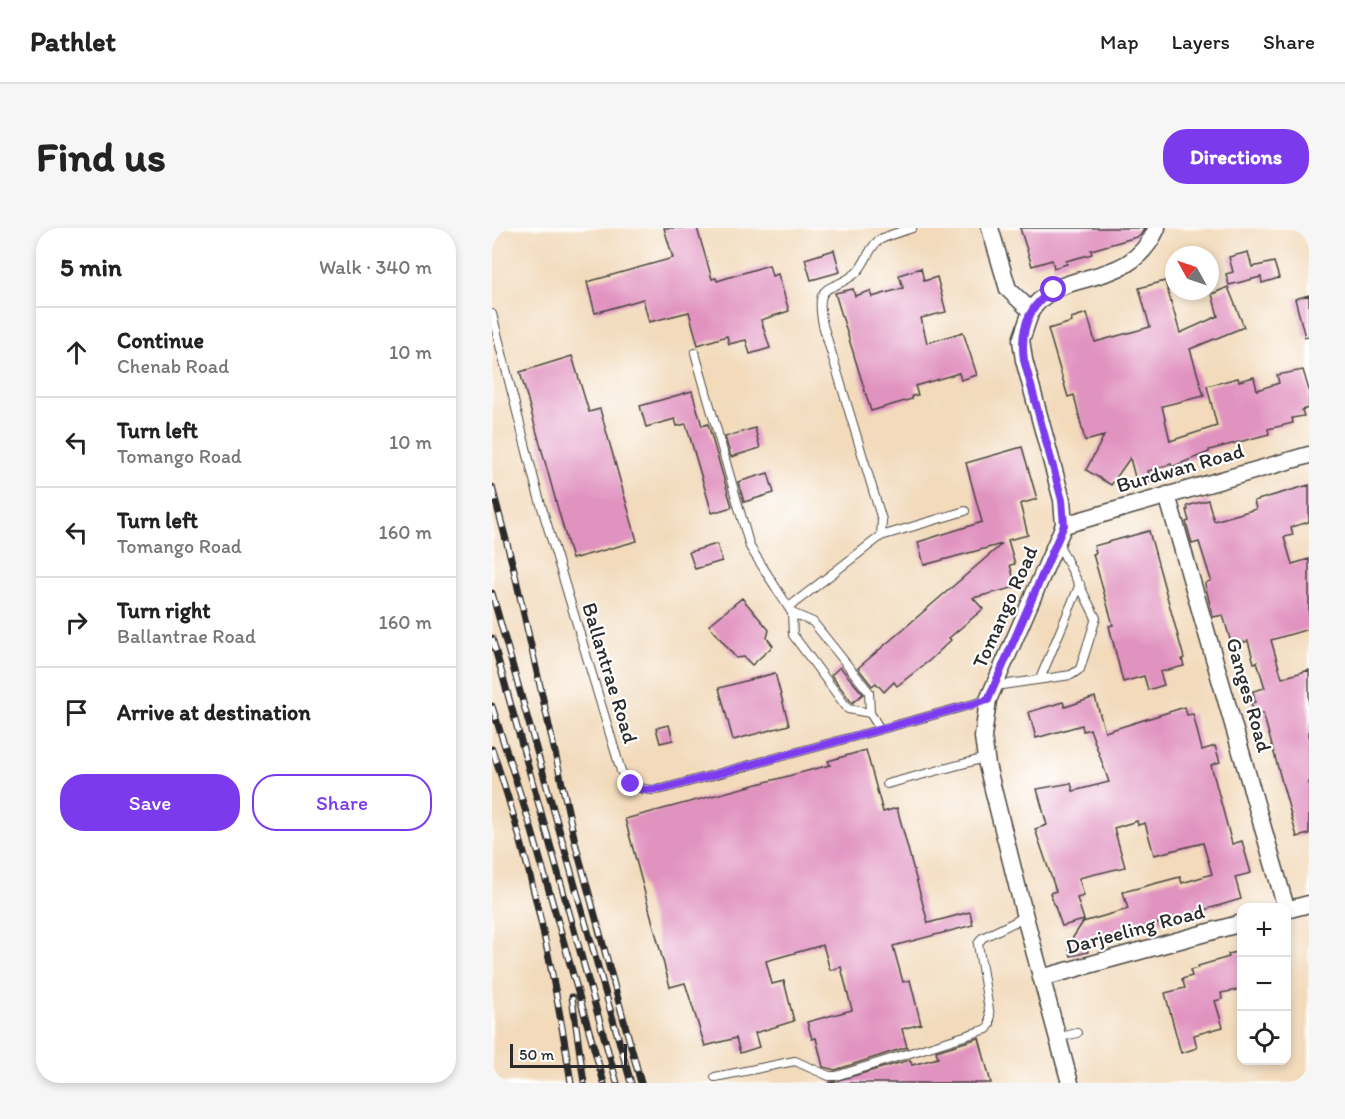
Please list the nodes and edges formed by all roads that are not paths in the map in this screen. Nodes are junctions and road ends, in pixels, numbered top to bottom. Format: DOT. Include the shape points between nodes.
graph roads {
  1 [pos="912,228"];
  2 [pos="990,228"];
  3 [pos="1157,228"];
  4 [pos="1031,311"];
  5 [pos="492,314"];
  6 [pos="695,353"];
  7 [pos="1309,455"];
  8 [pos="1167,495"];
  9 [pos="965,511"];
  10 [pos="1064,525"];
  11 [pos="881,536"];
  12 [pos="1058,543"];
  13 [pos="1080,584"];
  14 [pos="790,610"];
  15 [pos="1040,679"];
  16 [pos="992,693"];
  17 [pos="870,713"];
  18 [pos="880,729"];
  19 [pos="985,758"];
  20 [pos="887,784"];
  21 [pos="1285,903"];
  22 [pos="1309,904"];
  23 [pos="1291,908"];
  24 [pos="1025,917"];
  25 [pos="1237,924"];
  26 [pos="1041,978"];
  27 [pos="1077,1033"];
  28 [pos="1058,1038"];
  29 [pos="715,1077"];
  30 [pos="1070,1083"];
  1 -- 11 [label="lane" via="877,242 856,273 823,293 819,305 882,520"];
  2 -- 4 [label="street" via="1008,289"];
  3 -- 4 [label="street" via="1144,252 1128,266 1054,290"];
  4 -- 10 [label="street, Tomango Road" via="1021,340 1024,360 1062,500"];
  5 -- 18 [label="lane, Ballantrae Road" via="582,649 625,778 644,790 662,789"];
  6 -- 14 [label="lane" via="750,547"];
  7 -- 8 [label="street, Burdwan Road"];
  8 -- 10 [label="street, Burdwan Road"];
  8 -- 21 [label="street, Ganges Road"];
  9 -- 11 [label="lane"];
  10 -- 12 [label="street, Tomango Road"];
  11 -- 14 [label="lane"];
  12 -- 13 [label="lane"];
  12 -- 16 [label="street, Tomango Road"];
  13 -- 15 [label="lane"];
  13 -- 15 [label="lane, Ballantrae Road" via="1096,618 1080,669 1071,675"];
  14 -- 17 [label="lane" via="813,622 869,692"];
  14 -- 17 [label="lane" via="793,634 848,709"];
  15 -- 16 [label="lane, Ballantrae Road"];
  16 -- 18 [label="lane, Ballantrae Road"];
  16 -- 19 [label="street, Tomango Road" via="983,736"];
  17 -- 18 [label="lane"];
  19 -- 20 [label="lane"];
  19 -- 24 [label="street, Tomango Road"];
  22 -- 23 [label="street"];
  24 -- 26 [label="street, Tomango Road"];
  24 -- 29 [label="lane" via="982,938 978,944 990,1016 987,1029 836,1076 795,1061"];
  25 -- 26 [label="street, Darjeeling Road"];
  26 -- 28 [label="street, Tomango Road"];
  27 -- 28 [label="lane"];
  28 -- 30 [label="street, Tomango Road"];
}
